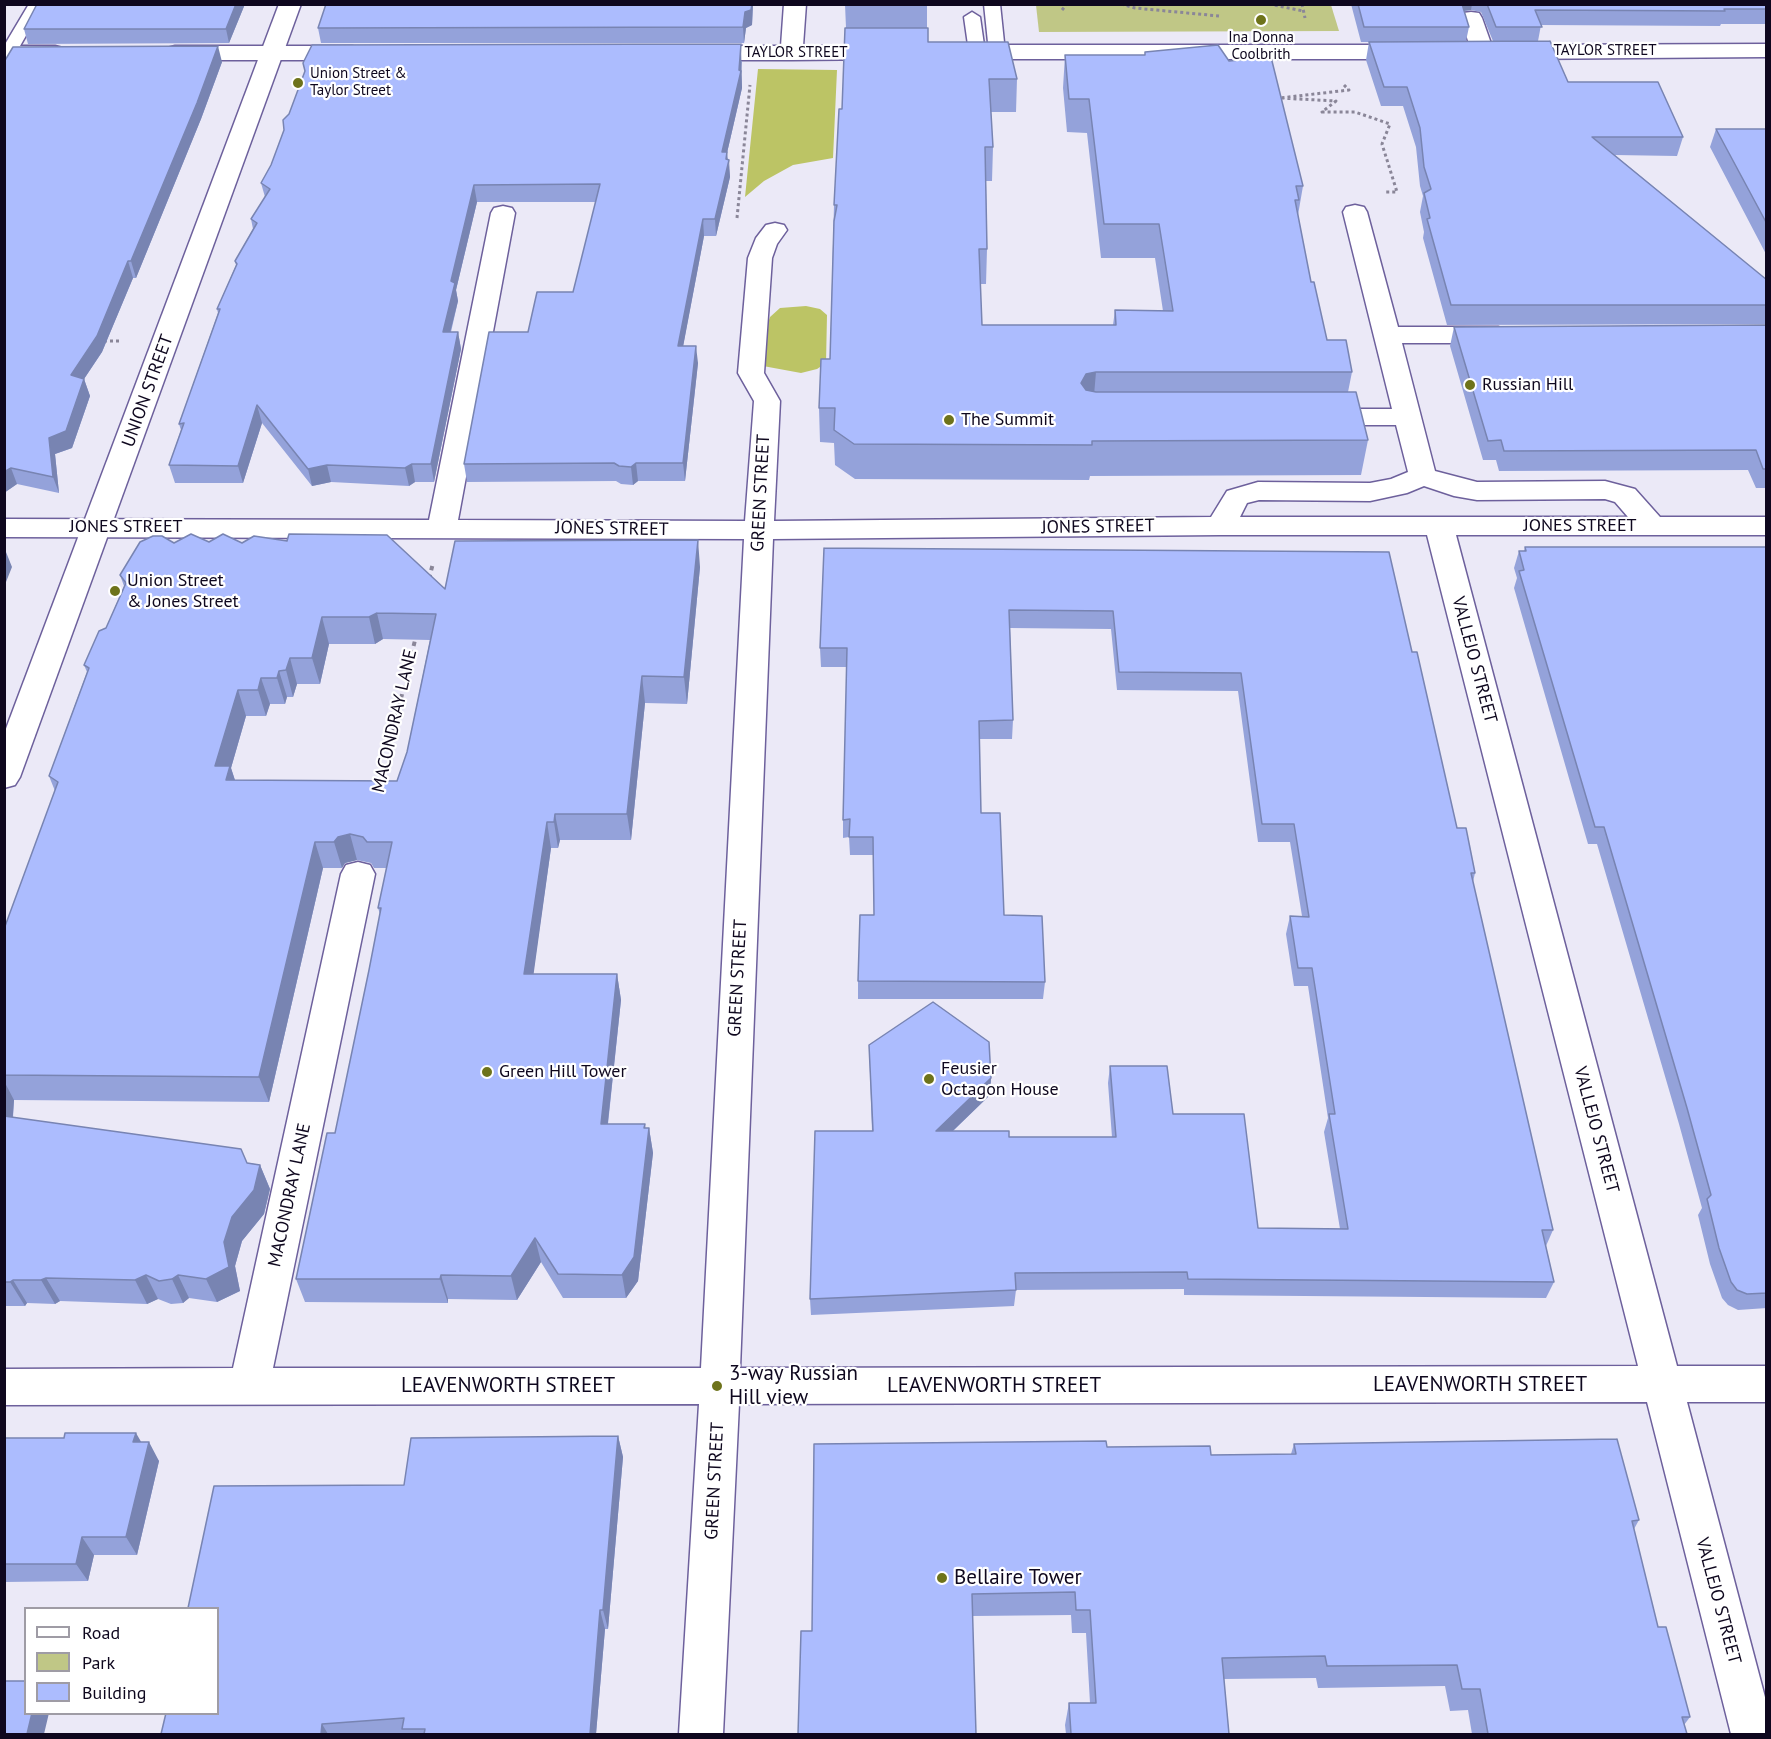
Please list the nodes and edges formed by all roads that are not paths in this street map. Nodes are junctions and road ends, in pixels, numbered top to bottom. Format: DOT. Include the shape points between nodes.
graph roads {
  1 [pos="37,4"];
  2 [pos="290,4"];
  3 [pos="795,4"];
  4 [pos="992,4"];
  5 [pos="972,17"];
  6 [pos="1471,18"];
  7 [pos="1767,51"];
  8 [pos="679,52"];
  9 [pos="909,52"];
  10 [pos="943,52"];
  11 [pos="987,52"];
  12 [pos="1428,52"];
  13 [pos="1461,52"];
  14 [pos="1483,52"];
  15 [pos="77,53"];
  16 [pos="157,53"];
  17 [pos="272,53"];
  18 [pos="368,53"];
  19 [pos="792,53"];
  20 [pos="6,56"];
  21 [pos="1355,212"];
  22 [pos="503,213"];
  23 [pos="775,230"];
  24 [pos="1517,334"];
  25 [pos="1387,335"];
  26 [pos="1290,417"];
  27 [pos="1408,417"];
  28 [pos="1423,476"];
  29 [pos="1220,526"];
  30 [pos="1439,526"];
  31 [pos="1652,526"];
  32 [pos="1767,526"];
  33 [pos="97,527"];
  34 [pos="442,527"];
  35 [pos="4,528"];
  36 [pos="759,530"];
  37 [pos="4,777"];
  38 [pos="358,874"];
  39 [pos="1767,1384"];
  40 [pos="1661,1385"];
  41 [pos="720,1386"];
  42 [pos="4,1387"];
  43 [pos="249,1387"];
  44 [pos="701,1734"];
  45 [pos="1753,1734"];
  1 -- 20 [label="lane"];
  2 -- 17 [label="street, UNION STREET"];
  3 -- 19 [label="street"];
  4 -- 11 [label="lane"];
  5 -- 11 [label="lane"];
  6 -- 14 [label="street"];
  7 -- 14 [label="street, TAYLOR STREET"];
  8 -- 19 [label="street, TAYLOR STREET"];
  9 -- 19 [label="street, TAYLOR STREET"];
  10 -- 11 [label="street"];
  11 -- 12 [label="street"];
  13 -- 14 [label="street, TAYLOR STREET"];
  15 -- 20 [label="street"];
  16 -- 17 [label="street"];
  17 -- 18 [label="street"];
  17 -- 33 [label="street, UNION STREET"];
  21 -- 25 [label="street"];
  22 -- 34 [label="street"];
  23 -- 36 [label="street, GREEN STREET" via="760,258 751,373 767,401"];
  24 -- 25 [label="street"];
  25 -- 27 [label="street"];
  26 -- 27 [label="street"];
  27 -- 28 [label="street"];
  28 -- 29 [label="street" via="1397,487 1370,492 1258,491 1237,497"];
  28 -- 31 [label="street, JONES STREET" via="1478,491 1605,490 1625,495"];
  29 -- 30 [label="street, JONES STREET"];
  29 -- 36 [label="street, JONES STREET"];
  30 -- 31 [label="street, JONES STREET"];
  30 -- 40 [label="street, VALLEJO STREET"];
  31 -- 32 [label="street, JONES STREET"];
  33 -- 34 [label="street, JONES STREET"];
  33 -- 35 [label="street, JONES STREET"];
  33 -- 37 [label="street, UNION STREET"];
  34 -- 36 [label="street, JONES STREET"];
  36 -- 41 [label="street, GREEN STREET"];
  38 -- 43 [label="street, MACONDRAY LANE"];
  39 -- 40 [label="street, LEAVENWORTH STREET"];
  40 -- 41 [label="street, LEAVENWORTH STREET"];
  40 -- 45 [label="street, VALLEJO STREET"];
  41 -- 43 [label="street, LEAVENWORTH STREET"];
  41 -- 44 [label="street, GREEN STREET"];
  42 -- 43 [label="street, LEAVENWORTH STREET"];
}
